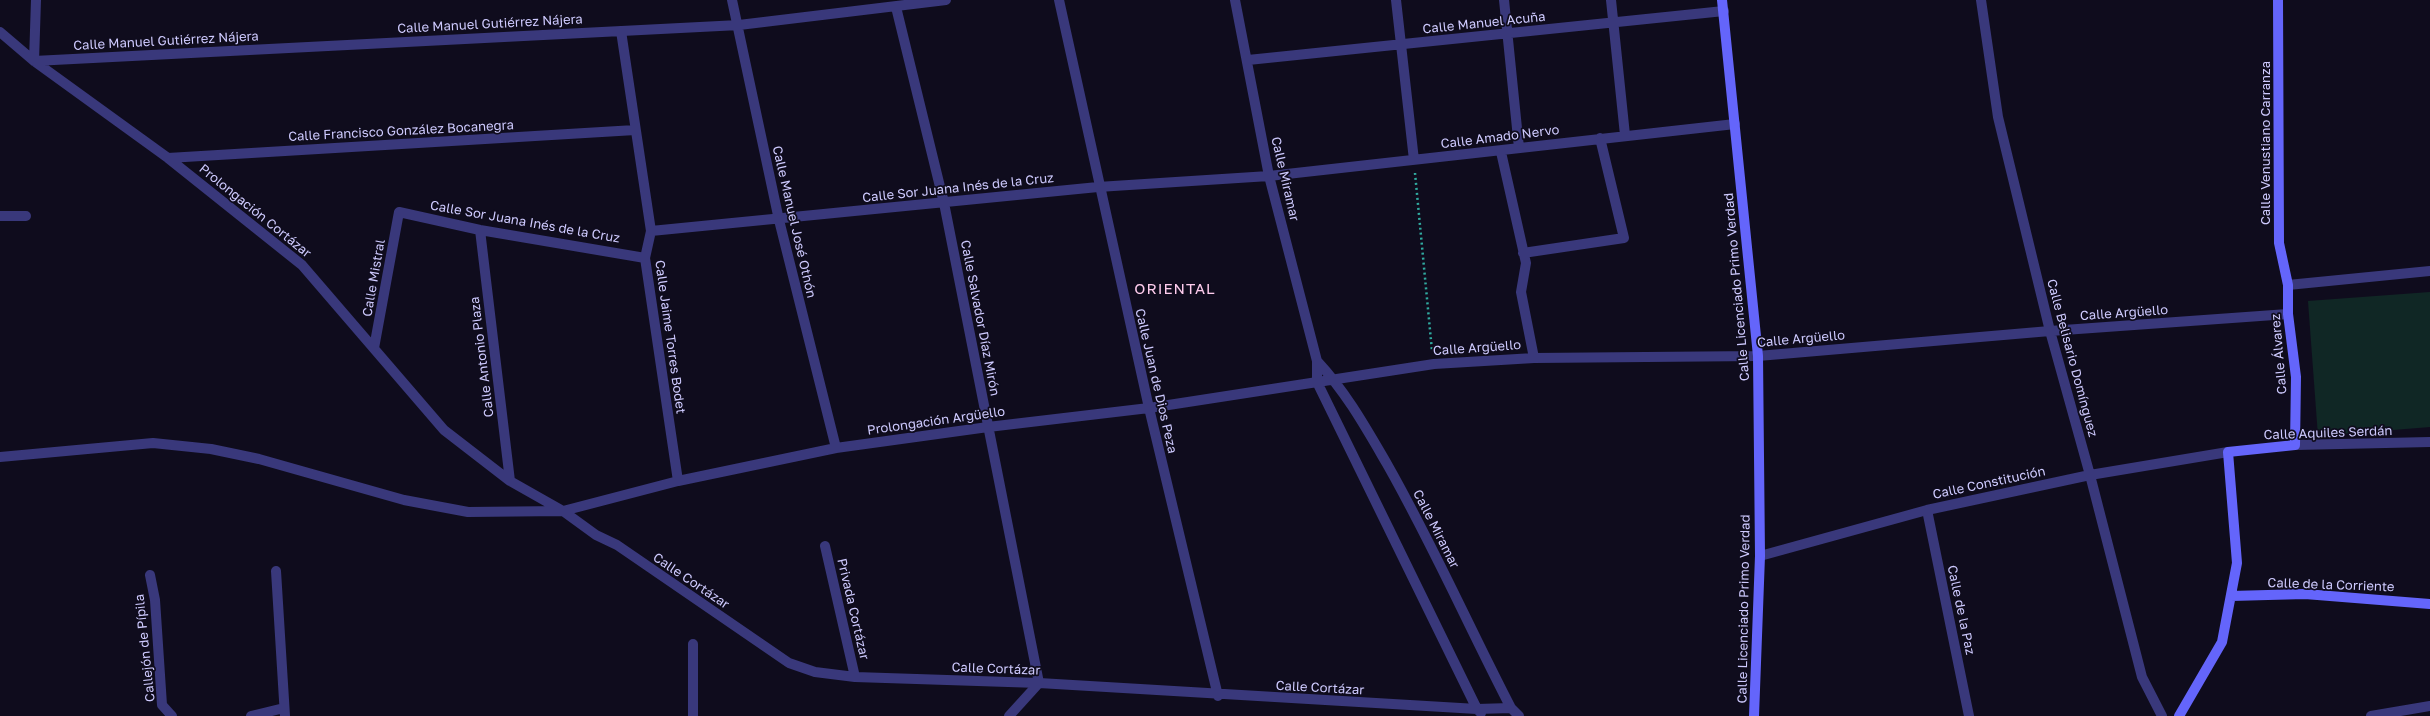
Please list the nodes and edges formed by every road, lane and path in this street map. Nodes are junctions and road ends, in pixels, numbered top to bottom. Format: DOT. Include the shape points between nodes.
graph roads {
  1 [pos="36,0"];
  2 [pos="732,0"];
  3 [pos="946,0"];
  4 [pos="1059,0"];
  5 [pos="1235,0"];
  6 [pos="1396,0"];
  7 [pos="1504,0"];
  8 [pos="1611,0"];
  9 [pos="1722,0"];
  10 [pos="1981,0"];
  11 [pos="2278,0"];
  12 [pos="896,8"];
  13 [pos="1724,11"];
  14 [pos="1613,22"];
  15 [pos="739,25"];
  16 [pos="621,31"];
  17 [pos="0,32"];
  18 [pos="1509,34"];
  19 [pos="1402,45"];
  20 [pos="1248,60"];
  21 [pos="34,61"];
  22 [pos="1735,124"];
  23 [pos="635,130"];
  24 [pos="1625,135"];
  25 [pos="1600,138"];
  26 [pos="1519,148"];
  27 [pos="1501,152"];
  28 [pos="168,158"];
  29 [pos="1414,160"];
  30 [pos="1269,176"];
  31 [pos="1098,187"];
  32 [pos="944,203"];
  33 [pos="399,212"];
  34 [pos="0,216"];
  35 [pos="26,216"];
  36 [pos="779,220"];
  37 [pos="480,230"];
  38 [pos="650,231"];
  39 [pos="1523,253"];
  40 [pos="645,258"];
  41 [pos="2430,271"];
  42 [pos="2288,285"];
  43 [pos="2288,314"];
  44 [pos="2050,331"];
  45 [pos="374,348"];
  46 [pos="1758,356"];
  47 [pos="1534,358"];
  48 [pos="1317,361"];
  49 [pos="1434,364"];
  50 [pos="1334,379"];
  51 [pos="1316,382"];
  52 [pos="1149,408"];
  53 [pos="988,427"];
  54 [pos="2430,442"];
  55 [pos="2295,445"];
  56 [pos="836,448"];
  57 [pos="2228,452"];
  58 [pos="0,457"];
  59 [pos="2090,475"];
  60 [pos="510,481"];
  61 [pos="678,481"];
  62 [pos="1927,510"];
  63 [pos="562,511"];
  64 [pos="825,546"];
  65 [pos="1760,556"];
  66 [pos="276,571"];
  67 [pos="150,575"];
  68 [pos="2231,596"];
  69 [pos="2430,604"];
  70 [pos="693,644"];
  71 [pos="855,678"];
  72 [pos="1039,684"];
  73 [pos="1218,696"];
  74 [pos="2430,706"];
  75 [pos="1511,708"];
  76 [pos="285,712"];
  77 [pos="1480,713"];
  78 [pos="172,716"];
  79 [pos="251,716"];
  80 [pos="693,716"];
  81 [pos="1010,716"];
  82 [pos="1520,716"];
  83 [pos="1754,716"];
  84 [pos="1970,716"];
  85 [pos="2162,716"];
  86 [pos="2179,716"];
  87 [pos="2370,716"];
  1 -- 21 [label="street"];
  2 -- 15 [label="street, Calle Manuel José Othón"];
  3 -- 12 [label="street, Calle Manuel Gutiérrez Nájera"];
  4 -- 31 [label="street, Calle Juan de Dios Peza"];
  5 -- 20 [label="street, Calle Miramar"];
  6 -- 19 [label="street"];
  7 -- 18 [label="street"];
  8 -- 14 [label="street"];
  9 -- 13 [label="street, Calle Licenciado Primo Verdad"];
  10 -- 44 [label="street, Calle Belisario Domínguez" via="1998,117"];
  11 -- 42 [label="street, Calle Venustiano Carranza" via="2279,243"];
  12 -- 15 [label="street, Calle Manuel Gutiérrez Nájera"];
  12 -- 32 [label="street, Calle Salvador Díaz Mirón"];
  13 -- 14 [label="street, Calle Manuel Acuña"];
  13 -- 22 [label="street, Calle Licenciado Primo Verdad"];
  14 -- 18 [label="street, Calle Manuel Acuña"];
  14 -- 24 [label="street"];
  15 -- 16 [label="street, Calle Manuel Gutiérrez Nájera"];
  15 -- 36 [label="street, Calle Manuel José Othón"];
  16 -- 21 [label="street, Calle Manuel Gutiérrez Nájera"];
  16 -- 23 [label="street, Calle Jaime Torres Bodet"];
  17 -- 21 [label="street, Prolongación Cortázar"];
  18 -- 19 [label="street, Calle Manuel Acuña"];
  18 -- 26 [label="street"];
  19 -- 20 [label="street, Calle Manuel Acuña"];
  19 -- 29 [label="street"];
  20 -- 30 [label="street, Calle Miramar"];
  21 -- 28 [label="street, Prolongación Cortázar"];
  22 -- 24 [label="street, Calle Amado Nervo"];
  22 -- 46 [label="street, Calle Licenciado Primo Verdad"];
  23 -- 28 [label="street, Calle Francisco González Bocanegra"];
  23 -- 38 [label="street, Calle Jaime Torres Bodet"];
  24 -- 25 [label="street, Calle Amado Nervo"];
  25 -- 26 [label="street, Calle Amado Nervo"];
  25 -- 39 [label="street" via="1624,238"];
  26 -- 27 [label="street, Calle Amado Nervo"];
  27 -- 29 [label="street, Calle Amado Nervo"];
  27 -- 39 [label="street"];
  28 -- 45 [label="street, Prolongación Cortázar" via="302,265"];
  29 -- 30 [label="street, Calle Amado Nervo"];
  29 -- 49 [label="path"];
  30 -- 31 [label="street, Calle Sor Juana Inés de la Cruz"];
  30 -- 48 [label="street, Calle Miramar"];
  31 -- 32 [label="street, Calle Sor Juana Inés de la Cruz"];
  31 -- 52 [label="street, Calle Juan de Dios Peza"];
  32 -- 36 [label="street, Calle Sor Juana Inés de la Cruz"];
  32 -- 53 [label="street, Calle Salvador Díaz Mirón"];
  33 -- 37 [label="street, Calle Sor Juana Inés de la Cruz"];
  33 -- 45 [label="street, Calle Mistral"];
  34 -- 35 [label="street"];
  36 -- 38 [label="street, Calle Sor Juana Inés de la Cruz"];
  36 -- 56 [label="street, Calle Manuel José Othón"];
  37 -- 40 [label="street, Calle Sor Juana Inés de la Cruz"];
  37 -- 60 [label="street, Calle Antonio Plaza"];
  38 -- 40 [label="street, Calle Jaime Torres Bodet"];
  39 -- 47 [label="street" via="1526,263 1521,292"];
  40 -- 61 [label="street, Calle Jaime Torres Bodet"];
  41 -- 42 [label="street"];
  42 -- 43 [label="street, Calle Álvarez"];
  43 -- 44 [label="street, Calle Argüello"];
  43 -- 55 [label="street, Calle Álvarez" via="2296,377"];
  44 -- 46 [label="street, Calle Argüello"];
  44 -- 59 [label="street, Calle Belisario Domínguez"];
  45 -- 60 [label="street, Prolongación Cortázar" via="444,430"];
  46 -- 47 [label="street, Calle Argüello"];
  46 -- 65 [label="street, Calle Licenciado Primo Verdad"];
  47 -- 49 [label="street, Calle Argüello"];
  48 -- 50 [label="street, Calle Miramar"];
  48 -- 51 [label="street, Calle Miramar"];
  49 -- 50 [label="street, Calle Argüello"];
  50 -- 51 [label="street, Calle Argüello"];
  50 -- 75 [label="street, Calle Miramar" via="1358,414 1415,514"];
  51 -- 52 [label="street, Prolongación Argüello"];
  51 -- 77 [label="street, Calle Miramar"];
  52 -- 53 [label="street, Prolongación Argüello"];
  52 -- 73 [label="street, Calle Juan de Dios Peza"];
  53 -- 56 [label="street, Prolongación Argüello"];
  53 -- 72 [label="street, Calle Salvador Díaz Mirón"];
  54 -- 55 [label="street, Calle Aquiles Serdán"];
  55 -- 57 [label="street, Calle Aquiles Serdán"];
  56 -- 61 [label="street, Prolongación Argüello"];
  57 -- 59 [label="street, Calle Constitución"];
  57 -- 68 [label="street" via="2237,563"];
  58 -- 63 [label="street, Prolongación Argüello" via="153,443 211,449 260,459 404,500 468,512"];
  59 -- 62 [label="street, Calle Constitución"];
  59 -- 85 [label="street, Calle Belisario Domínguez" via="2142,677"];
  60 -- 63 [label="street, Prolongación Cortázar"];
  61 -- 63 [label="street, Prolongación Argüello"];
  62 -- 65 [label="street, Calle Constitución"];
  62 -- 84 [label="street, Calle de la Paz"];
  63 -- 71 [label="street, Calle Cortázar" via="789,663 815,672"];
  64 -- 71 [label="street, Privada Cortázar"];
  65 -- 83 [label="street, Calle Licenciado Primo Verdad"];
  66 -- 76 [label="street"];
  67 -- 78 [label="street, Callejón de Pípila" via="162,705"];
  68 -- 69 [label="street, Calle de la Corriente" via="2305,594"];
  68 -- 86 [label="street" via="2222,642"];
  70 -- 80 [label="street"];
  71 -- 72 [label="street, Calle Cortázar"];
  72 -- 73 [label="street, Calle Cortázar"];
  72 -- 81 [label="street"];
  73 -- 77 [label="street, Calle Cortázar"];
  74 -- 87 [label="street"];
  75 -- 77 [label="street, Calle Cortázar"];
  75 -- 82 [label="street, Calle Miramar"];
  76 -- 79 [label="street"];
}
